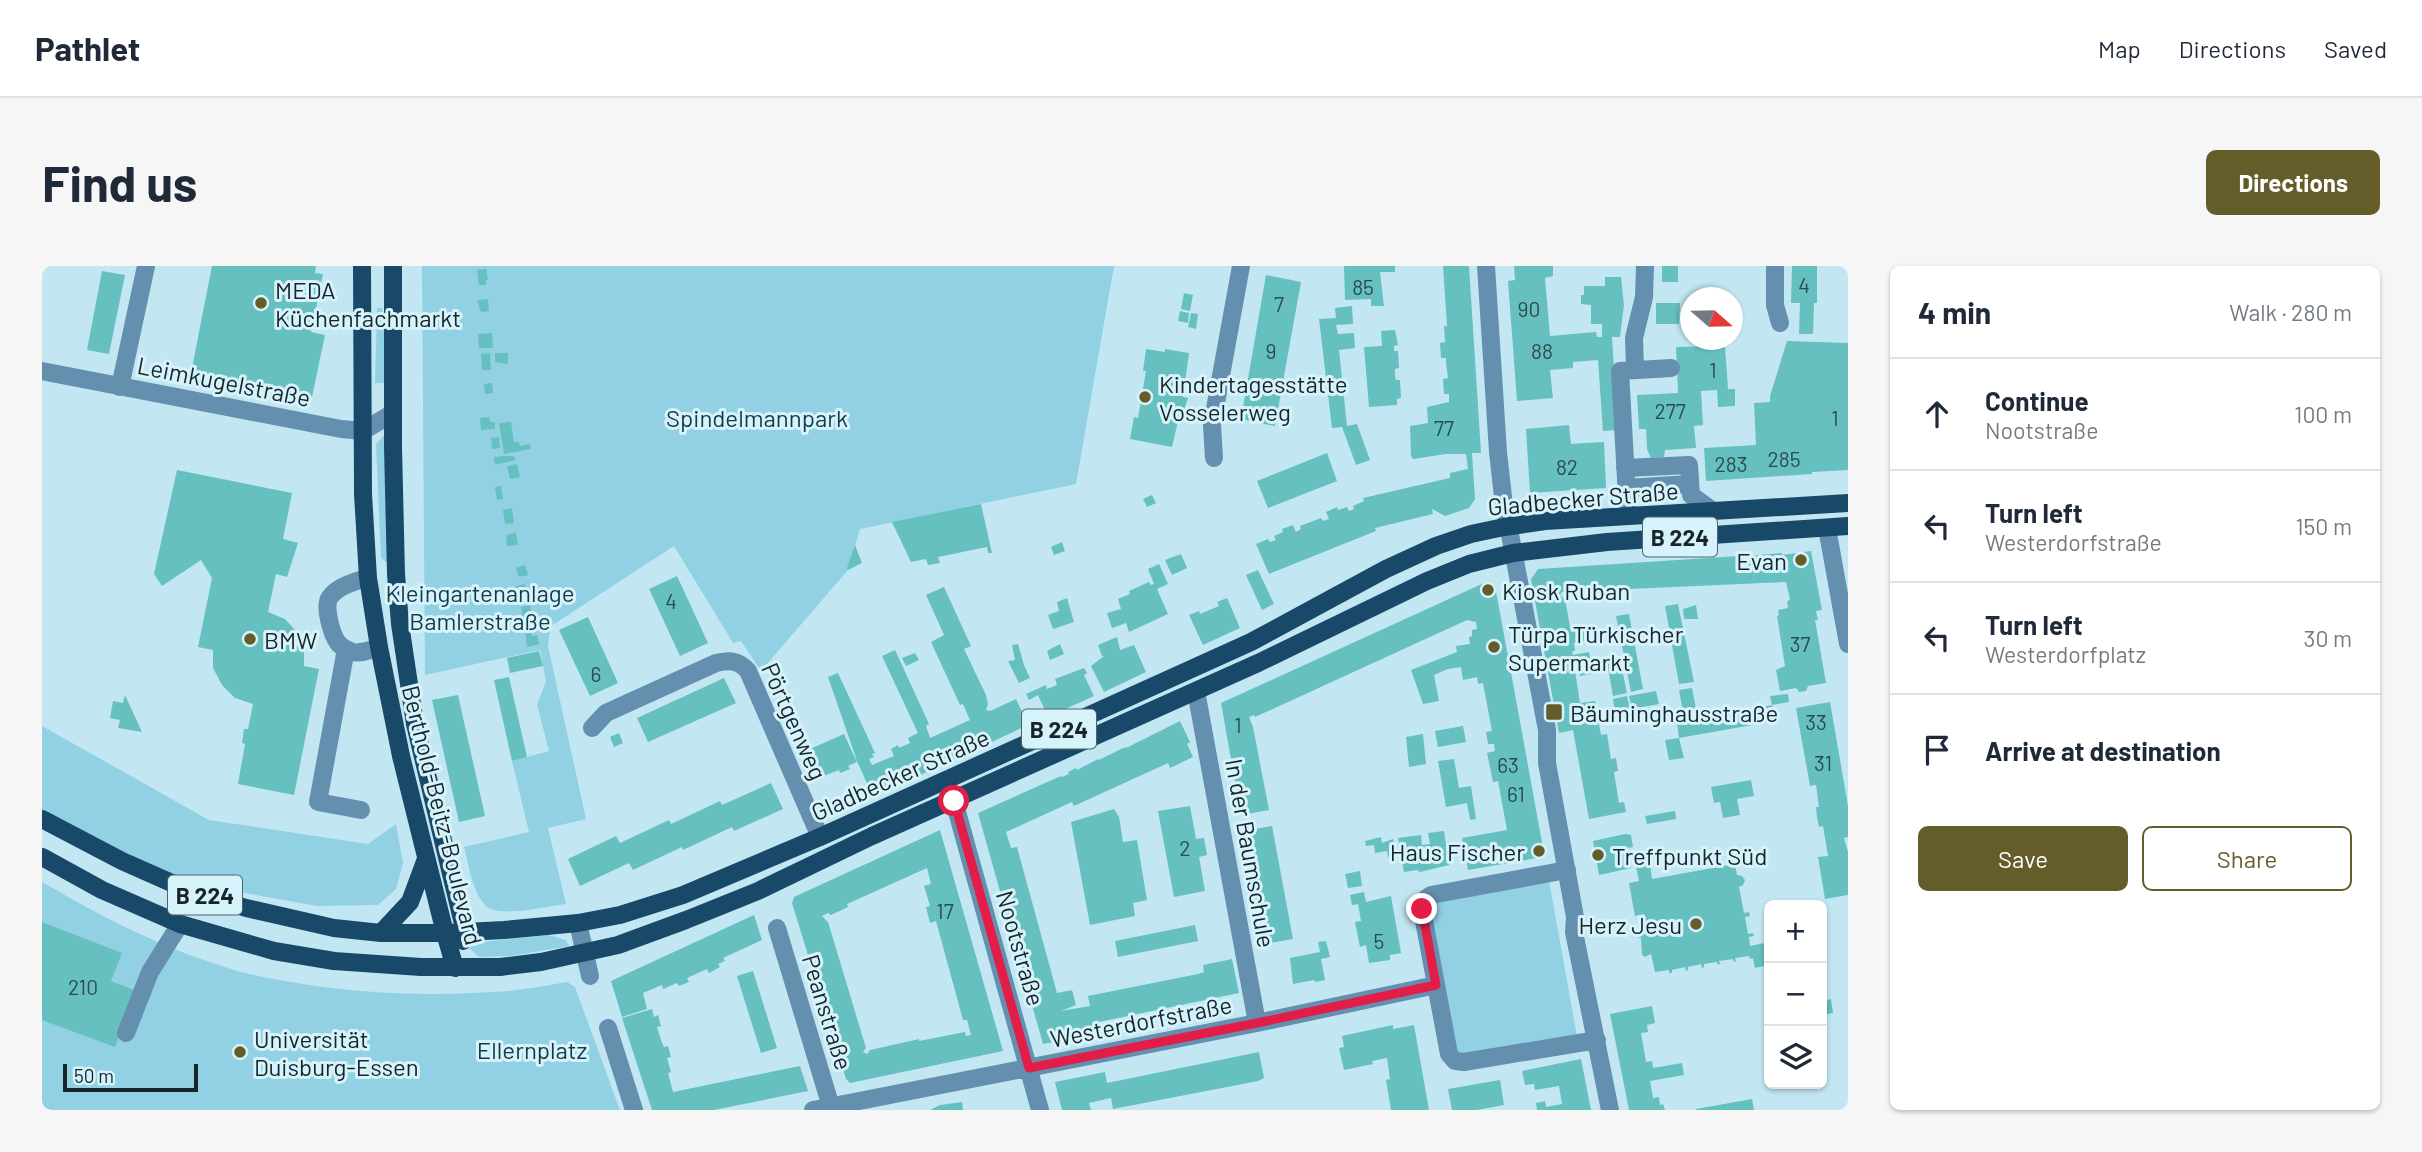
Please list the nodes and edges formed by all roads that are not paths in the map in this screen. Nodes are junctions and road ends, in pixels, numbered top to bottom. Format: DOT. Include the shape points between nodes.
graph roads {
  1 [pos="146,266"];
  2 [pos="362,266"];
  3 [pos="393,266"];
  4 [pos="1241,266"];
  5 [pos="1486,266"];
  6 [pos="1645,266"];
  7 [pos="1775,266"];
  8 [pos="1780,323"];
  9 [pos="1671,368"];
  10 [pos="1635,370"];
  11 [pos="42,372"];
  12 [pos="120,387"];
  13 [pos="393,413"];
  14 [pos="363,431"];
  15 [pos="1214,458"];
  16 [pos="1625,468"];
  17 [pos="1690,484"];
  18 [pos="1626,488"];
  19 [pos="1848,503"];
  20 [pos="1713,511"];
  21 [pos="1628,515"];
  22 [pos="1508,526"];
  23 [pos="1848,526"];
  24 [pos="1827,528"];
  25 [pos="1513,554"];
  26 [pos="396,574"];
  27 [pos="368,578"];
  28 [pos="399,618"];
  29 [pos="1848,644"];
  30 [pos="379,647"];
  31 [pos="346,649"];
  32 [pos="1196,691"];
  33 [pos="592,728"];
  34 [pos="954,801"];
  35 [pos="361,810"];
  36 [pos="42,819"];
  37 [pos="820,837"];
  38 [pos="42,857"];
  39 [pos="426,859"];
  40 [pos="1567,870"];
  41 [pos="458,901"];
  42 [pos="578,923"];
  43 [pos="180,925"];
  44 [pos="777,928"];
  45 [pos="494,931"];
  46 [pos="465,932"];
  47 [pos="381,933"];
  48 [pos="445,933"];
  49 [pos="585,953"];
  50 [pos="455,968"];
  51 [pos="590,976"];
  52 [pos="1436,985"];
  53 [pos="1257,1023"];
  54 [pos="608,1028"];
  55 [pos="126,1033"];
  56 [pos="1597,1040"];
  57 [pos="1029,1068"];
  58 [pos="825,1109"];
  59 [pos="634,1110"];
  60 [pos="1040,1110"];
  61 [pos="1610,1110"];
  1 -- 12 [label="street"];
  2 -- 14 [label="main road, Berthold-Beitz-Boulevard"];
  3 -- 13 [label="main road, Berthold-Beitz-Boulevard"];
  4 -- 15 [label="street" via="1212,425"];
  5 -- 22 [label="street" via="1497,442"];
  6 -- 10 [label="street" via="1644,297 1634,338"];
  7 -- 8 [label="street"];
  9 -- 10 [label="street"];
  10 -- 16 [label="street" via="1620,371"];
  11 -- 12 [label="street, Leimkugelstraße"];
  12 -- 14 [label="street, Leimkugelstraße"];
  13 -- 14 [label="street"];
  13 -- 26 [label="main road, Berthold-Beitz-Boulevard"];
  14 -- 27 [label="main road, Berthold-Beitz-Boulevard"];
  16 -- 17 [label="street" via="1689,465"];
  16 -- 18 [label="street"];
  17 -- 18 [label="street"];
  17 -- 20 [label="street" via="1691,495"];
  18 -- 21 [label="street"];
  19 -- 20 [label="main road, Gladbecker Straße / B 224"];
  20 -- 21 [label="main road, Gladbecker Straße / B 224"];
  21 -- 22 [label="main road, Gladbecker Straße / B 224"];
  22 -- 25 [label="street"];
  22 -- 37 [label="main road, Gladbecker Straße / B 224" via="1423,552 1251,642"];
  23 -- 24 [label="main road, Gladbecker Straße / B 224"];
  24 -- 25 [label="main road, Gladbecker Straße / B 224" via="1607,542"];
  24 -- 29 [label="street"];
  25 -- 32 [label="main road, Gladbecker Straße / B 224" via="1469,564 1427,581"];
  25 -- 40 [label="street" via="1547,730 1547,763"];
  26 -- 27 [label="main road"];
  26 -- 28 [label="main road, Berthold-Beitz-Boulevard"];
  27 -- 30 [label="main road, Berthold-Beitz-Boulevard"];
  27 -- 31 [label="street" via="350,583 326,602 339,644"];
  28 -- 30 [label="main road" via="386,617"];
  28 -- 41 [label="main road, Berthold-Beitz-Boulevard" via="415,724"];
  30 -- 31 [label="street" via="364,652"];
  30 -- 39 [label="main road, Berthold-Beitz-Boulevard"];
  31 -- 35 [label="street" via="318,802"];
  32 -- 34 [label="main road, Gladbecker Straße / B 224"];
  32 -- 53 [label="street, In der Baumschule"];
  33 -- 37 [label="street, Pörtgenweg" via="606,713 716,663 741,663"];
  34 -- 49 [label="main road, Gladbecker Straße / B 224" via="758,891 618,945"];
  34 -- 57 [label="street, Nootstraße"];
  36 -- 47 [label="main road, Gladbecker Straße / B 224" via="183,888 246,908"];
  37 -- 42 [label="main road, Gladbecker Straße / B 224" via="683,895"];
  38 -- 43 [label="main road, Gladbecker Straße / B 224"];
  39 -- 47 [label="main road" via="410,902"];
  39 -- 48 [label="main road, Berthold-Beitz-Boulevard"];
  40 -- 52 [label="street" via="1423,900"];
  40 -- 56 [label="street" via="1574,933"];
  41 -- 45 [label="main road, Berthold-Beitz-Boulevard"];
  41 -- 46 [label="main road, Berthold-Beitz-Boulevard"];
  42 -- 45 [label="main road, Gladbecker Straße / B 224"];
  42 -- 49 [label="street"];
  43 -- 50 [label="main road, Gladbecker Straße / B 224" via="274,951 334,961"];
  43 -- 55 [label="street" via="150,971"];
  44 -- 58 [label="street, Peanstraße"];
  45 -- 46 [label="main road, Gladbecker Straße / B 224"];
  46 -- 48 [label="main road, Gladbecker Straße / B 224"];
  46 -- 50 [label="main road, Berthold-Beitz-Boulevard"];
  47 -- 48 [label="main road, Gladbecker Straße / B 224"];
  48 -- 50 [label="main road, Berthold-Beitz-Boulevard"];
  49 -- 50 [label="main road, Gladbecker Straße / B 224" via="500,967"];
  49 -- 51 [label="street"];
  52 -- 53 [label="street, Westerdorfstraße"];
  52 -- 56 [label="street" via="1449,1054 1455,1061"];
  53 -- 57 [label="street, Westerdorfstraße"];
  54 -- 59 [label="street"];
  56 -- 61 [label="street"];
  57 -- 58 [label="street, Westerdorfstraße"];
  57 -- 60 [label="street, Nootstraße"];
}
